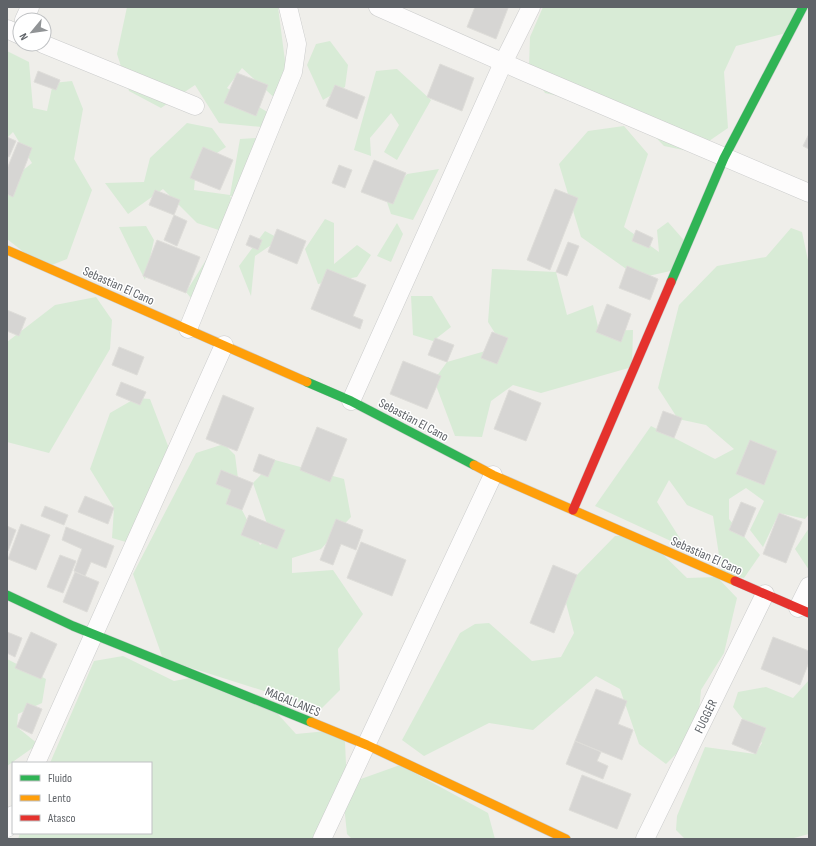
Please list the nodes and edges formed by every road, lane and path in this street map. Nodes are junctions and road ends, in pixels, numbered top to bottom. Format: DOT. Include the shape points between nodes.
graph roads {
  1 [pos="288,7"];
  2 [pos="378,7"];
  3 [pos="531,7"];
  4 [pos="803,7"];
  5 [pos="52,48"];
  6 [pos="503,62"];
  7 [pos="195,106"];
  8 [pos="724,158"];
  9 [pos="809,193"];
  10 [pos="7,250"];
  11 [pos="188,329"];
  12 [pos="224,345"];
  13 [pos="351,401"];
  14 [pos="492,475"];
  15 [pos="573,510"];
  16 [pos="809,586"];
  17 [pos="765,594"];
  18 [pos="7,595"];
  19 [pos="804,611"];
  20 [pos="93,634"];
  21 [pos="367,745"];
  22 [pos="36,762"];
  23 [pos="12,817"];
  24 [pos="7,828"];
  25 [pos="322,839"];
  26 [pos="566,839"];
  27 [pos="645,839"];
  1 -- 11 [label="street" via="297,44 293,72"];
  2 -- 6 [label="street"];
  3 -- 6 [label="street"];
  4 -- 8 [label="street"];
  5 -- 7 [label="street"];
  6 -- 8 [label="street"];
  6 -- 13 [label="street"];
  8 -- 9 [label="street"];
  8 -- 15 [label="street"];
  10 -- 11 [label="street, Sebastian El Cano"];
  11 -- 12 [label="street, Sebastian El Cano"];
  12 -- 13 [label="street, Sebastian El Cano"];
  12 -- 20 [label="street"];
  13 -- 14 [label="street, Sebastian El Cano"];
  14 -- 15 [label="street, Sebastian El Cano"];
  14 -- 21 [label="street"];
  15 -- 17 [label="street, Sebastian El Cano"];
  16 -- 19 [label="street"];
  17 -- 19 [label="street, Sebastian El Cano"];
  17 -- 27 [label="street, FUGGER"];
  18 -- 20 [label="street, MAGALLANES"];
  20 -- 21 [label="street, MAGALLANES"];
  20 -- 22 [label="street"];
  21 -- 25 [label="street"];
  21 -- 26 [label="street, MAGALLANES"];
  23 -- 24 [label="street"];
}
